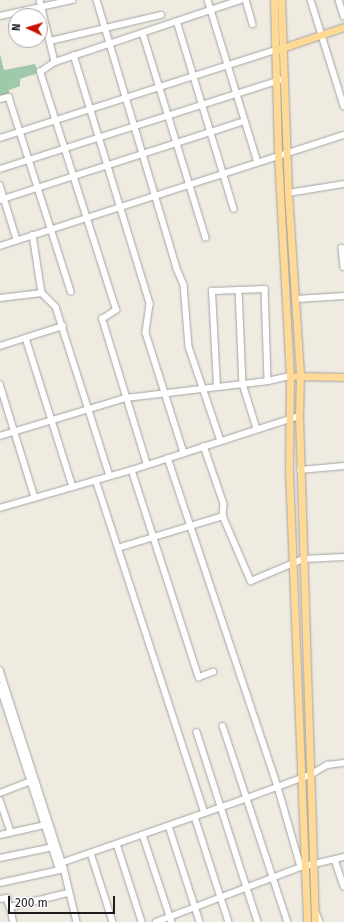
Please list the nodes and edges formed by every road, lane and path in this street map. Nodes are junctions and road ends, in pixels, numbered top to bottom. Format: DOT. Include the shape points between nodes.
graph roads {
  1 [pos="40,0"];
  2 [pos="72,0"];
  3 [pos="97,0"];
  4 [pos="208,0"];
  5 [pos="240,0"];
  6 [pos="246,0"];
  7 [pos="274,0"];
  8 [pos="281,0"];
  9 [pos="311,0"];
  10 [pos="339,0"];
  11 [pos="42,7"];
  12 [pos="211,10"];
  13 [pos="161,15"];
  14 [pos="0,16"];
  15 [pos="344,16"];
  16 [pos="177,21"];
  17 [pos="253,24"];
  18 [pos="344,27"];
  19 [pos="105,29"];
  20 [pos="143,33"];
  21 [pos="321,34"];
  22 [pos="50,42"];
  23 [pos="109,44"];
  24 [pos="279,49"];
  25 [pos="74,56"];
  26 [pos="55,62"];
  27 [pos="228,64"];
  28 [pos="193,76"];
  29 [pos="284,79"];
  30 [pos="276,81"];
  31 [pos="158,86"];
  32 [pos="237,93"];
  33 [pos="125,98"];
  34 [pos="0,99"];
  35 [pos="202,104"];
  36 [pos="344,106"];
  37 [pos="90,109"];
  38 [pos="168,115"];
  39 [pos="55,120"];
  40 [pos="245,121"];
  41 [pos="133,125"];
  42 [pos="20,132"];
  43 [pos="210,132"];
  44 [pos="344,134"];
  45 [pos="99,136"];
  46 [pos="0,138"];
  47 [pos="177,143"];
  48 [pos="64,148"];
  49 [pos="142,154"];
  50 [pos="287,154"];
  51 [pos="278,156"];
  52 [pos="30,159"];
  53 [pos="258,163"];
  54 [pos="108,165"];
  55 [pos="0,169"];
  56 [pos="223,174"];
  57 [pos="73,176"];
  58 [pos="344,184"];
  59 [pos="0,185"];
  60 [pos="190,185"];
  61 [pos="39,187"];
  62 [pos="288,192"];
  63 [pos="155,196"];
  64 [pos="2,199"];
  65 [pos="121,207"];
  66 [pos="234,209"];
  67 [pos="86,218"];
  68 [pos="52,229"];
  69 [pos="33,235"];
  70 [pos="206,238"];
  71 [pos="17,240"];
  72 [pos="0,246"];
  73 [pos="342,248"];
  74 [pos="344,267"];
  75 [pos="238,290"];
  76 [pos="71,291"];
  77 [pos="42,293"];
  78 [pos="344,296"];
  79 [pos="0,298"];
  80 [pos="296,300"];
  81 [pos="63,326"];
  82 [pos="26,338"];
  83 [pos="0,346"];
  84 [pos="290,376"];
  85 [pos="300,376"];
  86 [pos="344,377"];
  87 [pos="268,381"];
  88 [pos="0,384"];
  89 [pos="243,384"];
  90 [pos="218,387"];
  91 [pos="204,389"];
  92 [pos="164,392"];
  93 [pos="126,398"];
  94 [pos="90,408"];
  95 [pos="298,416"];
  96 [pos="290,418"];
  97 [pos="52,420"];
  98 [pos="257,429"];
  99 [pos="14,432"];
  100 [pos="0,436"];
  101 [pos="221,441"];
  102 [pos="204,446"];
  103 [pos="184,453"];
  104 [pos="168,458"];
  105 [pos="148,465"];
  106 [pos="344,466"];
  107 [pos="132,470"];
  108 [pos="300,470"];
  109 [pos="110,476"];
  110 [pos="96,480"];
  111 [pos="73,487"];
  112 [pos="34,498"];
  113 [pos="0,508"];
  114 [pos="223,516"];
  115 [pos="190,525"];
  116 [pos="154,537"];
  117 [pos="118,548"];
  118 [pos="344,557"];
  119 [pos="303,559"];
  120 [pos="293,565"];
  121 [pos="0,670"];
  122 [pos="213,672"];
  123 [pos="0,686"];
  124 [pos="2,699"];
  125 [pos="223,726"];
  126 [pos="197,732"];
  127 [pos="344,762"];
  128 [pos="310,775"];
  129 [pos="302,778"];
  130 [pos="31,781"];
  131 [pos="278,787"];
  132 [pos="0,792"];
  133 [pos="247,798"];
  134 [pos="0,800"];
  135 [pos="222,807"];
  136 [pos="204,813"];
  137 [pos="195,817"];
  138 [pos="45,825"];
  139 [pos="169,826"];
  140 [pos="11,832"];
  141 [pos="143,834"];
  142 [pos="0,835"];
  143 [pos="117,844"];
  144 [pos="53,847"];
  145 [pos="91,853"];
  146 [pos="344,857"];
  147 [pos="0,858"];
  148 [pos="335,860"];
  149 [pos="315,863"];
  150 [pos="304,867"];
  151 [pos="61,868"];
  152 [pos="274,878"];
  153 [pos="0,883"];
  154 [pos="247,886"];
  155 [pos="344,886"];
  156 [pos="68,893"];
  157 [pos="222,897"];
  158 [pos="0,899"];
  159 [pos="10,907"];
  160 [pos="196,908"];
  161 [pos="316,912"];
  162 [pos="171,920"];
  163 [pos="13,922"];
  164 [pos="77,922"];
  165 [pos="113,922"];
  166 [pos="142,922"];
  167 [pos="156,922"];
  168 [pos="200,922"];
  169 [pos="230,922"];
  170 [pos="258,922"];
  171 [pos="288,922"];
  172 [pos="307,922"];
  173 [pos="315,922"];
  174 [pos="320,922"];
  1 -- 11 [label="street"];
  2 -- 11 [label="street"];
  3 -- 19 [label="street"];
  4 -- 12 [label="street"];
  5 -- 12 [label="street"];
  6 -- 17 [label="street"];
  7 -- 24 [label="main road"];
  8 -- 24 [label="main road"];
  9 -- 21 [label="street"];
  10 -- 15 [label="street"];
  11 -- 14 [label="street"];
  11 -- 22 [label="street"];
  12 -- 16 [label="street"];
  12 -- 27 [label="street"];
  13 -- 19 [label="street"];
  16 -- 20 [label="street"];
  16 -- 28 [label="street"];
  18 -- 21 [label="main road"];
  19 -- 22 [label="street"];
  19 -- 23 [label="street"];
  20 -- 23 [label="street"];
  20 -- 31 [label="street"];
  21 -- 24 [label="main road"];
  21 -- 36 [label="street"];
  22 -- 26 [label="street"];
  23 -- 25 [label="street"];
  23 -- 33 [label="street"];
  24 -- 27 [label="street"];
  24 -- 29 [label="main road"];
  24 -- 30 [label="main road"];
  25 -- 26 [label="street"];
  25 -- 37 [label="street"];
  26 -- 39 [label="street" via="40,72"];
  27 -- 28 [label="street"];
  27 -- 32 [label="street"];
  28 -- 31 [label="street"];
  28 -- 35 [label="street"];
  29 -- 30 [label="street"];
  29 -- 50 [label="main road"];
  30 -- 32 [label="street"];
  30 -- 51 [label="main road"];
  31 -- 33 [label="street"];
  31 -- 38 [label="street"];
  32 -- 35 [label="street"];
  32 -- 40 [label="street"];
  33 -- 37 [label="street"];
  33 -- 41 [label="street"];
  34 -- 42 [label="street" via="10,96"];
  35 -- 38 [label="street"];
  35 -- 43 [label="street"];
  37 -- 39 [label="street"];
  37 -- 45 [label="street"];
  38 -- 41 [label="street"];
  38 -- 47 [label="street"];
  39 -- 42 [label="street"];
  39 -- 48 [label="street"];
  40 -- 43 [label="street"];
  40 -- 53 [label="street"];
  41 -- 45 [label="street"];
  41 -- 49 [label="street"];
  42 -- 46 [label="street"];
  42 -- 52 [label="street"];
  43 -- 47 [label="street"];
  43 -- 56 [label="street"];
  44 -- 50 [label="street"];
  45 -- 48 [label="street"];
  45 -- 54 [label="street"];
  47 -- 49 [label="street"];
  47 -- 60 [label="street"];
  48 -- 52 [label="street"];
  48 -- 57 [label="street"];
  49 -- 54 [label="street"];
  49 -- 63 [label="street"];
  50 -- 51 [label="street"];
  50 -- 62 [label="main road"];
  51 -- 53 [label="street"];
  51 -- 84 [label="main road"];
  52 -- 55 [label="street"];
  52 -- 61 [label="street"];
  53 -- 56 [label="street"];
  54 -- 57 [label="street"];
  54 -- 65 [label="street"];
  56 -- 60 [label="street"];
  56 -- 66 [label="street"];
  57 -- 61 [label="street"];
  57 -- 67 [label="street"];
  58 -- 62 [label="street"];
  59 -- 64 [label="street"];
  60 -- 63 [label="street"];
  60 -- 70 [label="street"];
  61 -- 64 [label="street"];
  61 -- 68 [label="street"];
  62 -- 80 [label="main road"];
  63 -- 65 [label="street"];
  63 -- 91 [label="street" via="184,285 190,347"];
  64 -- 71 [label="street"];
  65 -- 67 [label="street"];
  65 -- 92 [label="street" via="150,304 146,333"];
  67 -- 68 [label="street"];
  67 -- 93 [label="street" via="116,310 102,319"];
  68 -- 69 [label="street"];
  68 -- 76 [label="street"];
  69 -- 71 [label="street"];
  69 -- 77 [label="street"];
  71 -- 72 [label="street"];
  73 -- 74 [label="street"];
  75 -- 87 [label="street" via="265,289"];
  75 -- 89 [label="street"];
  75 -- 90 [label="street" via="212,291"];
  77 -- 79 [label="street"];
  77 -- 81 [label="street" via="56,307"];
  78 -- 80 [label="street"];
  80 -- 85 [label="main road"];
  81 -- 82 [label="street"];
  81 -- 94 [label="street"];
  82 -- 83 [label="street"];
  82 -- 97 [label="street"];
  84 -- 85 [label="main road"];
  84 -- 87 [label="street"];
  84 -- 96 [label="main road"];
  85 -- 86 [label="main road"];
  85 -- 95 [label="main road"];
  87 -- 89 [label="street"];
  88 -- 99 [label="street"];
  89 -- 90 [label="street"];
  89 -- 98 [label="street"];
  90 -- 91 [label="street"];
  91 -- 92 [label="street"];
  91 -- 101 [label="street"];
  92 -- 93 [label="street"];
  92 -- 103 [label="street"];
  93 -- 94 [label="street"];
  93 -- 105 [label="street"];
  94 -- 97 [label="street"];
  94 -- 109 [label="street"];
  95 -- 96 [label="street"];
  95 -- 108 [label="main road"];
  96 -- 98 [label="street"];
  96 -- 120 [label="main road" via="289,472"];
  97 -- 99 [label="street"];
  97 -- 111 [label="street"];
  98 -- 101 [label="street"];
  99 -- 100 [label="street"];
  99 -- 112 [label="street"];
  101 -- 102 [label="street"];
  102 -- 103 [label="street"];
  102 -- 114 [label="street" via="224,504"];
  103 -- 104 [label="street"];
  104 -- 105 [label="street"];
  104 -- 115 [label="street"];
  105 -- 107 [label="street"];
  106 -- 108 [label="street"];
  107 -- 109 [label="street"];
  107 -- 116 [label="street"];
  108 -- 119 [label="main road"];
  109 -- 110 [label="street"];
  110 -- 111 [label="street"];
  110 -- 117 [label="street"];
  111 -- 112 [label="street"];
  112 -- 113 [label="street"];
  114 -- 115 [label="street"];
  114 -- 120 [label="street" via="251,581"];
  115 -- 116 [label="street"];
  115 -- 131 [label="street"];
  116 -- 117 [label="street"];
  116 -- 122 [label="street" via="199,677"];
  117 -- 136 [label="street"];
  118 -- 119 [label="street"];
  119 -- 120 [label="street"];
  119 -- 128 [label="main road"];
  120 -- 129 [label="main road"];
  121 -- 151 [label="street"];
  123 -- 124 [label="street"];
  124 -- 130 [label="street"];
  125 -- 133 [label="street"];
  126 -- 135 [label="street"];
  127 -- 128 [label="street" via="326,766"];
  128 -- 129 [label="street"];
  128 -- 149 [label="main road"];
  129 -- 131 [label="street"];
  129 -- 150 [label="main road"];
  130 -- 132 [label="street"];
  130 -- 138 [label="street"];
  131 -- 133 [label="street"];
  131 -- 150 [label="street"];
  133 -- 135 [label="street"];
  133 -- 152 [label="street"];
  134 -- 140 [label="street"];
  135 -- 136 [label="street"];
  135 -- 154 [label="street"];
  136 -- 137 [label="street"];
  137 -- 139 [label="street"];
  137 -- 157 [label="street"];
  138 -- 140 [label="street"];
  138 -- 144 [label="street"];
  139 -- 141 [label="street"];
  139 -- 160 [label="street"];
  140 -- 142 [label="street"];
  141 -- 143 [label="street"];
  141 -- 162 [label="street"];
  143 -- 145 [label="street"];
  143 -- 166 [label="street"];
  144 -- 147 [label="street"];
  144 -- 151 [label="street"];
  145 -- 151 [label="street"];
  145 -- 165 [label="street"];
  146 -- 148 [label="street"];
  148 -- 149 [label="street"];
  148 -- 155 [label="street"];
  149 -- 150 [label="street"];
  149 -- 161 [label="main road"];
  150 -- 152 [label="street"];
  150 -- 172 [label="main road"];
  151 -- 153 [label="street"];
  151 -- 156 [label="street"];
  152 -- 154 [label="street"];
  152 -- 171 [label="street"];
  154 -- 157 [label="street"];
  154 -- 170 [label="street"];
  156 -- 159 [label="street"];
  156 -- 164 [label="street"];
  157 -- 160 [label="street"];
  157 -- 169 [label="street"];
  158 -- 159 [label="street" via="7,898"];
  159 -- 163 [label="street"];
  160 -- 162 [label="street"];
  160 -- 168 [label="street"];
  161 -- 173 [label="main road"];
  161 -- 174 [label="street"];
  162 -- 167 [label="street"];
}
